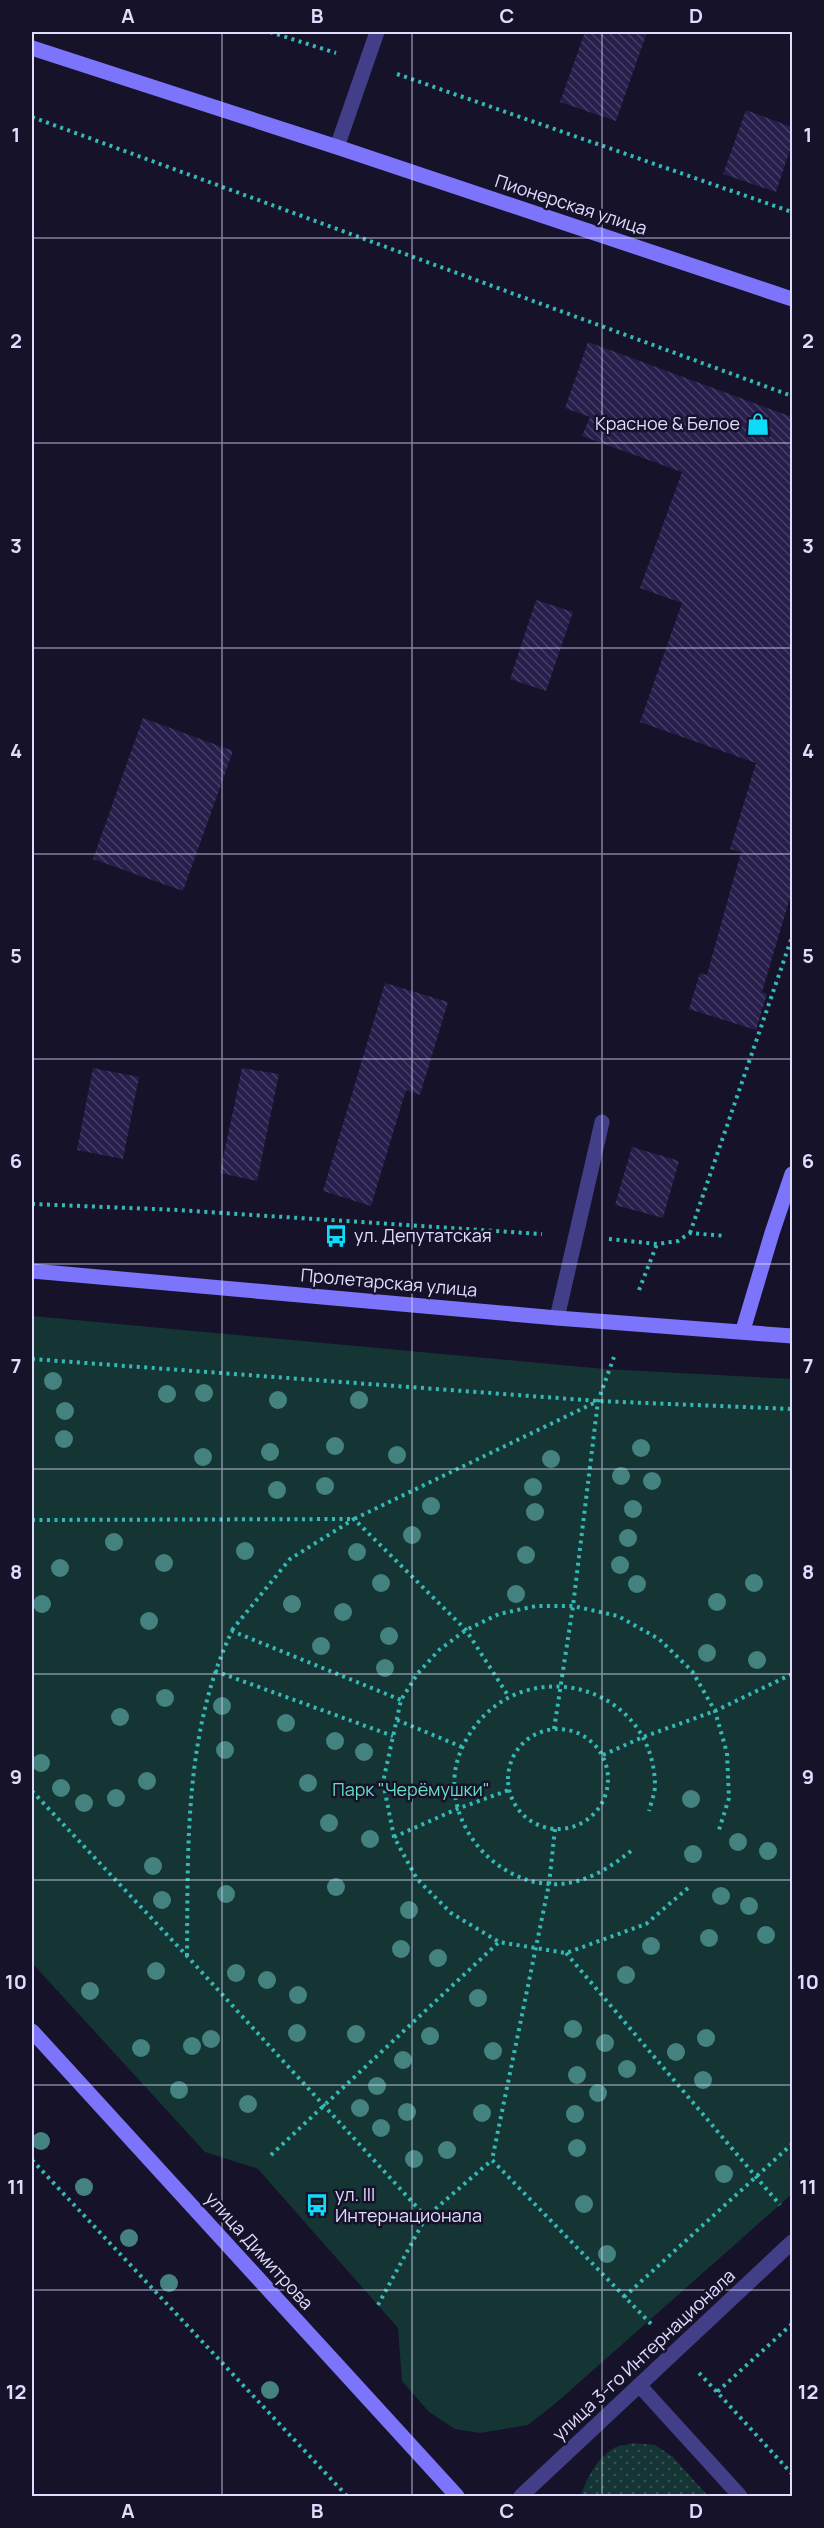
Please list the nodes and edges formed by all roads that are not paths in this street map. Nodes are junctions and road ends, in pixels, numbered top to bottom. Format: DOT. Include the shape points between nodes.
graph roads {
  1 [pos="377,32"];
  2 [pos="32,48"];
  3 [pos="337,147"];
  4 [pos="792,299"];
  5 [pos="602,1122"];
  6 [pos="792,1174"];
  7 [pos="32,1271"];
  8 [pos="557,1318"];
  9 [pos="743,1330"];
  10 [pos="792,1336"];
  11 [pos="32,2031"];
  12 [pos="792,2241"];
  13 [pos="639,2385"];
  14 [pos="457,2496"];
  15 [pos="521,2496"];
  16 [pos="740,2496"];
  1 -- 3 [label="street"];
  2 -- 3 [label="main road, Пионерская улица"];
  3 -- 4 [label="main road, Пионерская улица"];
  5 -- 8 [label="street"];
  6 -- 9 [label="main road"];
  7 -- 8 [label="main road, Пролетарская улица"];
  8 -- 9 [label="main road, Пролетарская улица"];
  9 -- 10 [label="main road, Пролетарская улица"];
  11 -- 14 [label="main road, улица Димитрова"];
  12 -- 13 [label="street, улица 3-го Интернационала"];
  13 -- 15 [label="street, улица 3-го Интернационала"];
  13 -- 16 [label="street"];
}
